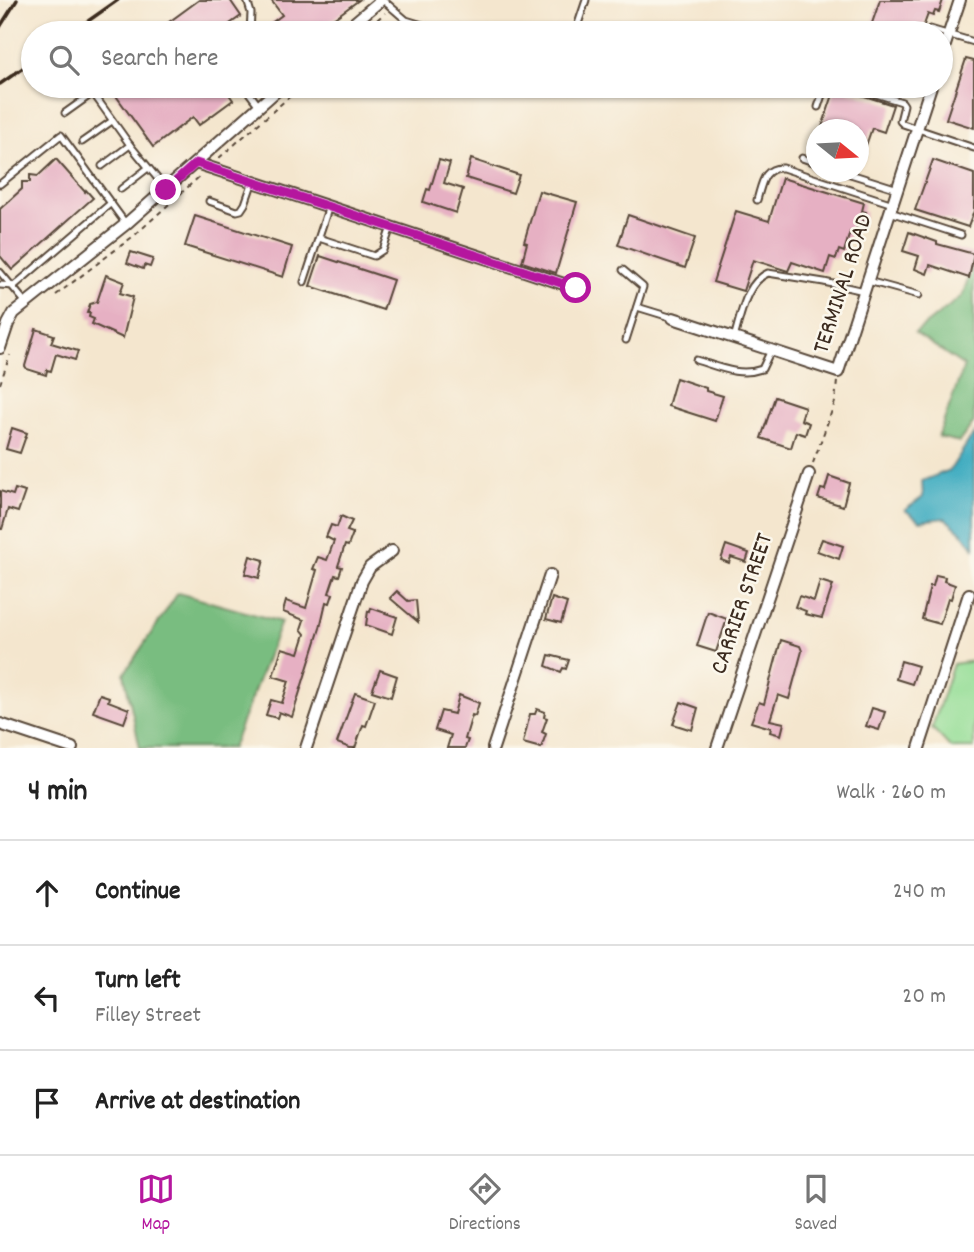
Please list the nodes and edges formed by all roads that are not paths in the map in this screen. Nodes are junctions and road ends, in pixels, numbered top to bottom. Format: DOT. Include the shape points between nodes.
graph roads {
  1 [pos="247,0"];
  2 [pos="382,0"];
  3 [pos="586,0"];
  4 [pos="960,0"];
  5 [pos="251,21"];
  6 [pos="357,21"];
  7 [pos="409,21"];
  8 [pos="579,21"];
  9 [pos="953,21"];
  10 [pos="953,36"];
  11 [pos="974,43"];
  12 [pos="86,98"];
  13 [pos="96,98"];
  14 [pos="253,98"];
  15 [pos="268,98"];
  16 [pos="821,98"];
  17 [pos="889,98"];
  18 [pos="927,98"];
  19 [pos="259,106"];
  20 [pos="818,107"];
  21 [pos="65,113"];
  22 [pos="112,121"];
  23 [pos="918,128"];
  24 [pos="82,142"];
  25 [pos="130,145"];
  26 [pos="974,148"];
  27 [pos="802,158"];
  28 [pos="806,159"];
  29 [pos="196,163"];
  30 [pos="102,166"];
  31 [pos="148,168"];
  32 [pos="869,180"];
  33 [pos="253,181"];
  34 [pos="0,184"];
  35 [pos="121,189"];
  36 [pos="898,189"];
  37 [pos="166,190"];
  38 [pos="757,200"];
  39 [pos="209,201"];
  40 [pos="111,203"];
  41 [pos="329,206"];
  42 [pos="891,208"];
  43 [pos="126,225"];
  44 [pos="391,227"];
  45 [pos="961,235"];
  46 [pos="319,238"];
  47 [pos="623,270"];
  48 [pos="0,272"];
  49 [pos="304,282"];
  50 [pos="0,285"];
  51 [pos="13,286"];
  52 [pos="866,286"];
  53 [pos="576,288"];
  54 [pos="919,295"];
  55 [pos="26,303"];
  56 [pos="637,307"];
  57 [pos="673,318"];
  58 [pos="734,338"];
  59 [pos="626,340"];
  60 [pos="0,348"];
  61 [pos="771,350"];
  62 [pos="696,360"];
  63 [pos="809,474"];
  64 [pos="392,551"];
  65 [pos="550,575"];
  66 [pos="969,594"];
  67 [pos="0,724"];
  68 [pos="72,748"];
  69 [pos="306,748"];
  70 [pos="493,748"];
  71 [pos="717,748"];
  72 [pos="919,748"];
  1 -- 5 [label="lane"];
  2 -- 6 [label="street"];
  2 -- 7 [label="lane"];
  3 -- 8 [label="lane"];
  4 -- 9 [label="street"];
  10 -- 11 [label="lane"];
  12 -- 21 [label="lane"];
  13 -- 22 [label="lane"];
  14 -- 19 [label="lane"];
  15 -- 19 [label="street"];
  16 -- 20 [label="lane"];
  17 -- 23 [label="lane" via="904,105 900,121"];
  18 -- 23 [label="street, TERMINAL ROAD"];
  19 -- 29 [label="street"];
  22 -- 24 [label="lane"];
  22 -- 25 [label="lane"];
  23 -- 26 [label="lane"];
  23 -- 36 [label="street, TERMINAL ROAD"];
  25 -- 30 [label="lane"];
  25 -- 31 [label="lane"];
  27 -- 28 [label="lane"];
  29 -- 33 [label="street"];
  29 -- 37 [label="street"];
  31 -- 35 [label="lane"];
  31 -- 37 [label="lane"];
  32 -- 36 [label="lane"];
  33 -- 39 [label="lane" via="241,210"];
  33 -- 41 [label="street"];
  34 -- 40 [label="lane" via="61,135"];
  36 -- 42 [label="street, TERMINAL ROAD"];
  37 -- 43 [label="street"];
  38 -- 42 [label="lane" via="765,173 783,167"];
  40 -- 43 [label="lane"];
  40 -- 51 [label="lane"];
  41 -- 44 [label="street"];
  41 -- 46 [label="lane"];
  42 -- 45 [label="lane"];
  42 -- 52 [label="street, TERMINAL ROAD"];
  43 -- 55 [label="street"];
  44 -- 46 [label="lane" via="383,250 374,256"];
  44 -- 53 [label="street"];
  46 -- 49 [label="lane"];
  47 -- 56 [label="lane" via="643,287"];
  48 -- 51 [label="lane"];
  50 -- 51 [label="lane"];
  51 -- 55 [label="lane"];
  52 -- 54 [label="lane"];
  52 -- 58 [label="lane" via="768,273 760,276 752,285"];
  52 -- 61 [label="street, TERMINAL ROAD" via="838,372"];
  55 -- 60 [label="street" via="14,313"];
  56 -- 57 [label="lane"];
  56 -- 59 [label="lane"];
  57 -- 58 [label="street, TERMINAL ROAD"];
  58 -- 61 [label="street, TERMINAL ROAD"];
  61 -- 62 [label="lane" via="762,369 750,373"];
  63 -- 71 [label="street, CARRIER STREET"];
  64 -- 69 [label="street" via="370,568 362,582"];
  65 -- 70 [label="street"];
  66 -- 72 [label="street"];
  67 -- 68 [label="street"];
}
